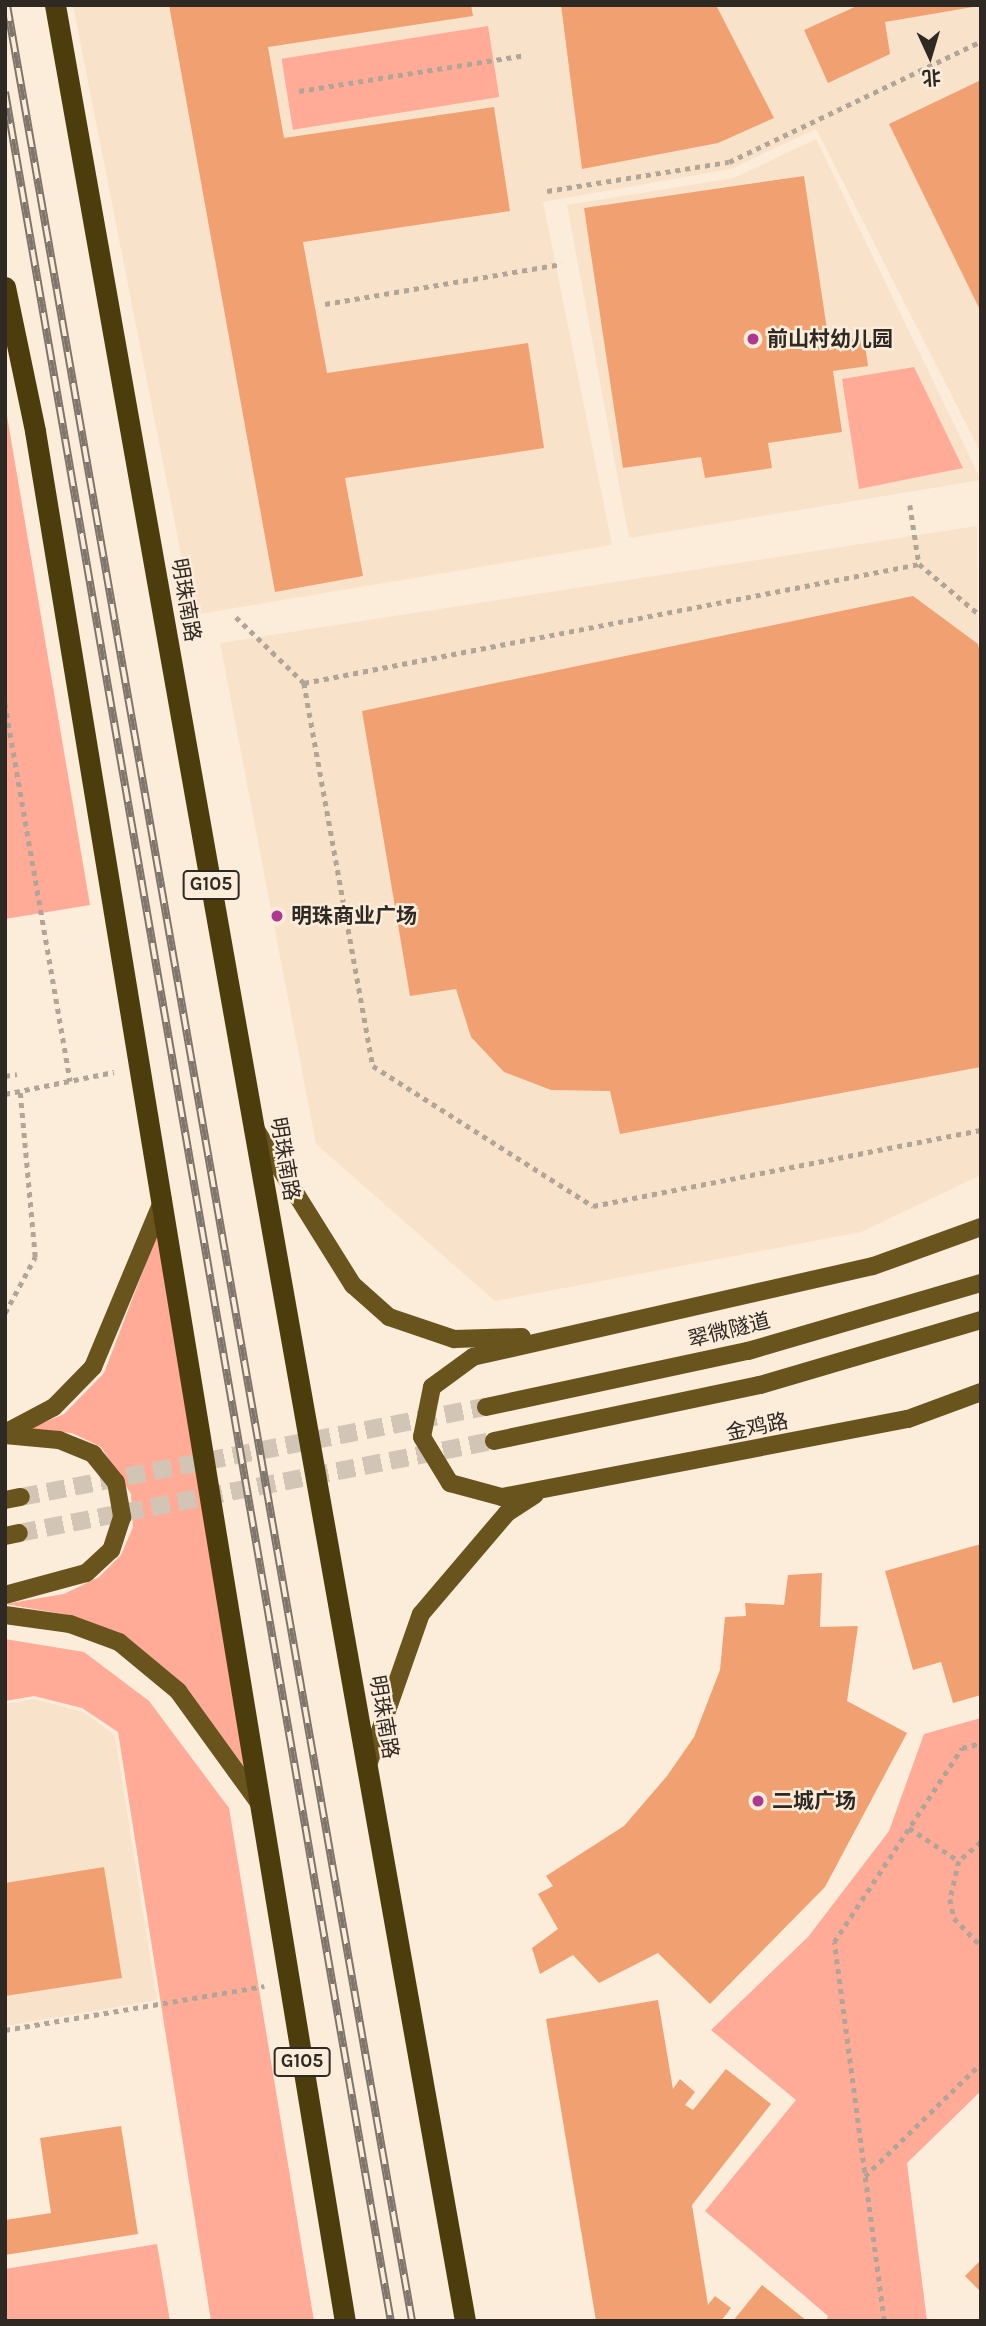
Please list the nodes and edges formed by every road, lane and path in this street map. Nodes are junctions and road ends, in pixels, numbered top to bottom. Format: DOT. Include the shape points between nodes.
graph roads {
  1 [pos="55,5"];
  2 [pos="981,41"];
  3 [pos="521,57"];
  4 [pos="299,91"];
  5 [pos="548,191"];
  6 [pos="562,264"];
  7 [pos="5,287"];
  8 [pos="325,304"];
  9 [pos="910,505"];
  10 [pos="919,564"];
  11 [pos="981,616"];
  12 [pos="236,617"];
  13 [pos="304,683"];
  14 [pos="5,703"];
  15 [pos="141,1068"];
  16 [pos="17,1074"];
  17 [pos="5,1076"];
  18 [pos="69,1081"];
  19 [pos="20,1091"];
  20 [pos="5,1094"];
  21 [pos="254,1128"];
  22 [pos="981,1130"];
  23 [pos="163,1200"];
  24 [pos="981,1227"];
  25 [pos="981,1283"];
  26 [pos="5,1313"];
  27 [pos="981,1320"];
  28 [pos="554,1336"];
  29 [pos="981,1392"];
  30 [pos="485,1407"];
  31 [pos="5,1434"];
  32 [pos="494,1441"];
  33 [pos="538,1493"];
  34 [pos="5,1595"];
  35 [pos="5,1615"];
  36 [pos="981,1743"];
  37 [pos="368,1765"];
  38 [pos="260,1803"];
  39 [pos="909,1828"];
  40 [pos="981,1842"];
  41 [pos="960,1861"];
  42 [pos="981,1946"];
  43 [pos="289,1982"];
  44 [pos="5,2030"];
  45 [pos="981,2063"];
  46 [pos="865,2176"];
  47 [pos="345,2321"];
  48 [pos="465,2321"];
  49 [pos="884,2321"];
  1 -- 21 [label="highway, 明珠南路 / G105"];
  2 -- 5 [label="path" via="729,162"];
  3 -- 4 [label="path"];
  6 -- 8 [label="path"];
  7 -- 15 [label="highway, G105"];
  9 -- 10 [label="path"];
  10 -- 11 [label="path"];
  10 -- 13 [label="path"];
  12 -- 13 [label="path"];
  13 -- 22 [label="path" via="373,1066 593,1206"];
  14 -- 18 [label="path"];
  15 -- 18 [label="path"];
  15 -- 23 [label="highway, G105"];
  16 -- 17 [label="path"];
  18 -- 19 [label="path"];
  19 -- 20 [label="path"];
  19 -- 26 [label="path" via="36,1257"];
  21 -- 28 [label="main road" via="353,1285 389,1317 454,1339"];
  21 -- 37 [label="highway, 明珠南路 / G105"];
  23 -- 31 [label="main road" via="93,1367 54,1407"];
  23 -- 38 [label="highway, G105"];
  24 -- 28 [label="main road" via="873,1266"];
  25 -- 30 [label="main road, 翠微隧道" via="748,1351"];
  27 -- 32 [label="main road" via="760,1385"];
  28 -- 33 [label="main road" via="457,1364 432,1387 421,1420 427,1454 450,1483 483,1497"];
  29 -- 33 [label="main road, 金鸡路" via="908,1419"];
  31 -- 34 [label="main road" via="60,1440 93,1454 116,1482 122,1517 111,1550 86,1573"];
  33 -- 37 [label="main road" via="507,1513 421,1614"];
  35 -- 38 [label="main road" via="70,1624 119,1642 178,1691"];
  36 -- 39 [label="path" via="962,1748"];
  37 -- 48 [label="highway, 明珠南路 / G105"];
  38 -- 43 [label="highway, G105"];
  39 -- 41 [label="path"];
  39 -- 46 [label="path" via="834,1942"];
  40 -- 41 [label="path"];
  41 -- 42 [label="path" via="951,1879 954,1918"];
  43 -- 44 [label="path"];
  43 -- 47 [label="highway, G105"];
  45 -- 46 [label="path"];
  46 -- 49 [label="path"];
}
